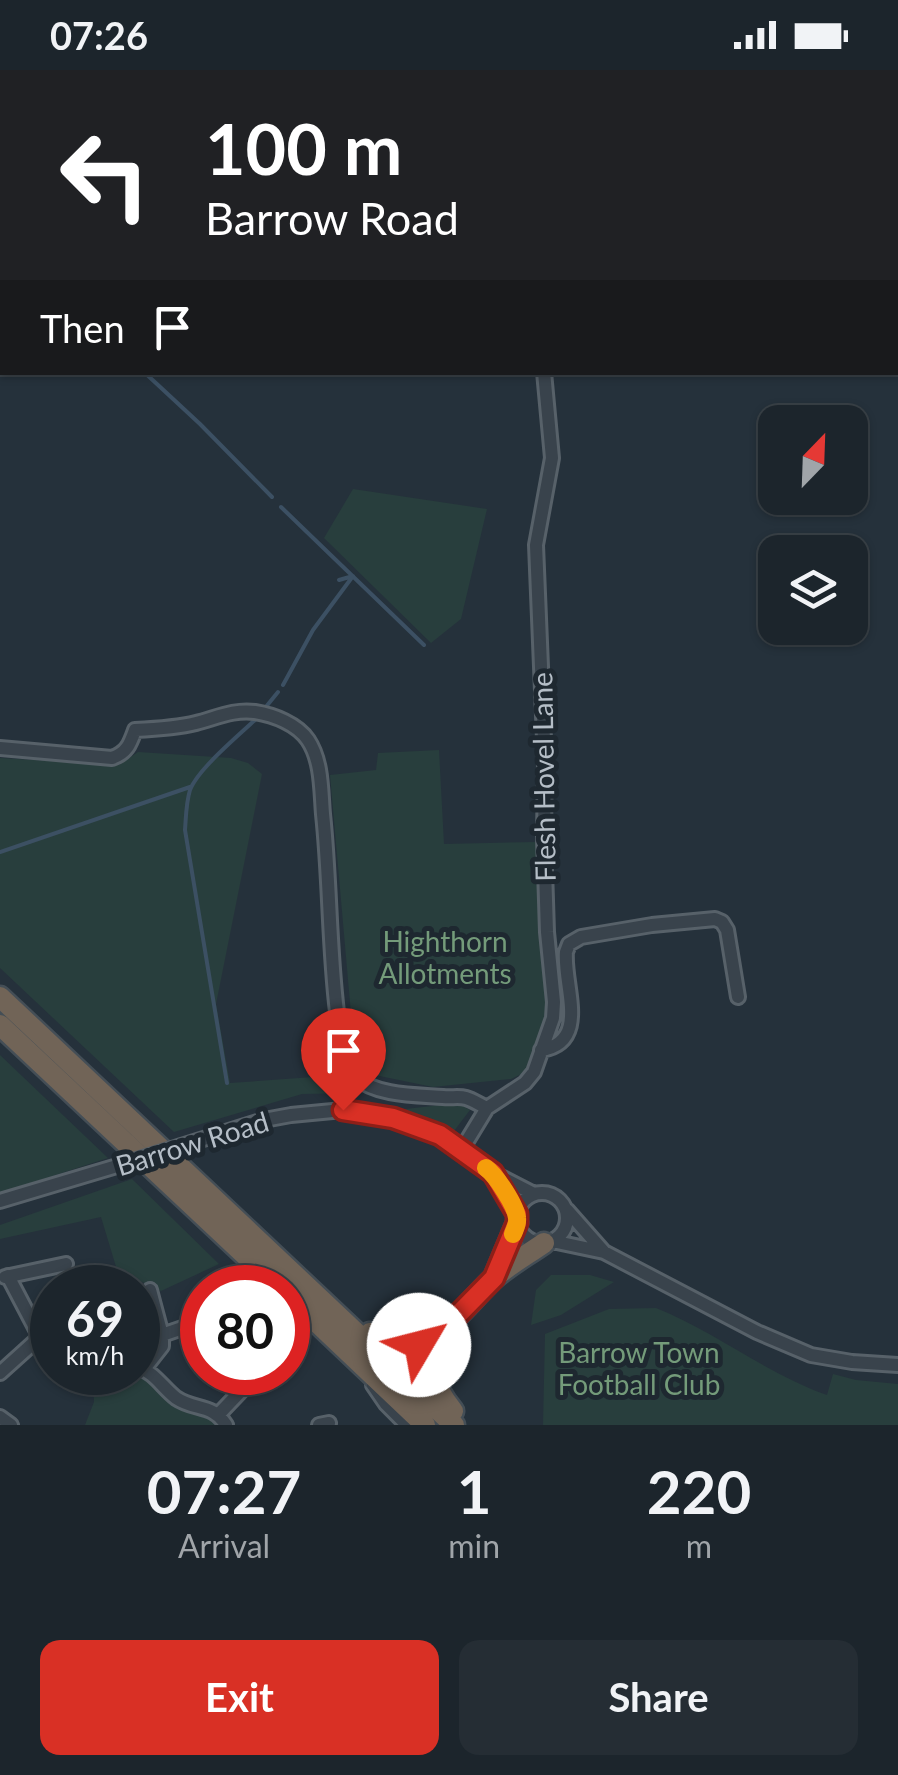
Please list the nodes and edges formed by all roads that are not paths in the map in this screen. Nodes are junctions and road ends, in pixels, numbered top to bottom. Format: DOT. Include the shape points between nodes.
graph roads {
  1 [pos="544,375"];
  2 [pos="0,748"];
  3 [pos="0,996"];
  4 [pos="738,996"];
  5 [pos="0,1024"];
  6 [pos="0,1035"];
  7 [pos="542,1050"];
  8 [pos="76,1096"];
  9 [pos="487,1108"];
  10 [pos="462,1150"];
  11 [pos="493,1173"];
  12 [pos="534,1194"];
  13 [pos="0,1202"];
  14 [pos="567,1210"];
  15 [pos="517,1219"];
  16 [pos="258,1238"];
  17 [pos="548,1242"];
  18 [pos="604,1252"];
  19 [pos="66,1264"];
  20 [pos="256,1265"];
  21 [pos="4,1277"];
  22 [pos="494,1278"];
  23 [pos="310,1315"];
  24 [pos="30,1320"];
  25 [pos="160,1328"];
  26 [pos="180,1330"];
  27 [pos="442,1331"];
  28 [pos="162,1335"];
  29 [pos="30,1345"];
  30 [pos="160,1348"];
  31 [pos="354,1356"];
  32 [pos="898,1365"];
  33 [pos="0,1373"];
  34 [pos="160,1382"];
  35 [pos="242,1395"];
  36 [pos="0,1417"];
  37 [pos="223,1420"];
  38 [pos="11,1425"];
  39 [pos="407,1425"];
  40 [pos="425,1425"];
  41 [pos="454,1425"];
  42 [pos="464,1425"];
  1 -- 7 [label="street, Flesh Hovel Lane" via="552,458 536,545 554,1002"];
  2 -- 9 [label="street" via="112,758 129,747 135,730 236,711 292,724 306,736 319,773 333,980 346,1065 377,1089 463,1097"];
  3 -- 16 [label="highway"];
  4 -- 7 [label="street" via="727,930 715,919 581,938 566,952 568,1035"];
  5 -- 8 [label="highway"];
  6 -- 8 [label="highway"];
  7 -- 9 [label="street, Flesh Hovel Lane" via="525,1083"];
  8 -- 20 [label="highway"];
  9 -- 10 [label="street, Flesh Hovel Lane"];
  10 -- 11 [label="street, Barrow Road"];
  10 -- 13 [label="street, Barrow Road, bridge" via="393,1118 343,1110 290,1115"];
  11 -- 12 [label="street, Barrow Road"];
  11 -- 15 [label="street, Barrow Road"];
  12 -- 14 [label="street" via="554,1195"];
  12 -- 15 [label="street"];
  14 -- 17 [label="street" via="566,1228"];
  14 -- 18 [label="street"];
  15 -- 17 [label="street" via="524,1236"];
  15 -- 22 [label="highway"];
  16 -- 27 [label="highway" via="380,1341 407,1349"];
  16 -- 41 [label="highway"];
  17 -- 18 [label="street"];
  17 -- 22 [label="highway"];
  18 -- 32 [label="street" via="810,1355"];
  19 -- 21 [label="street"];
  21 -- 24 [label="street"];
  22 -- 27 [label="highway"];
  23 -- 31 [label="highway"];
  25 -- 28 [label="street"];
  26 -- 28 [label="street"];
  27 -- 42 [label="highway" via="432,1349 436,1384"];
  28 -- 30 [label="street"];
  29 -- 33 [label="street"];
  31 -- 39 [label="street"];
  31 -- 40 [label="highway"];
  34 -- 37 [label="street"];
  35 -- 37 [label="street"];
  36 -- 38 [label="street"];
}
